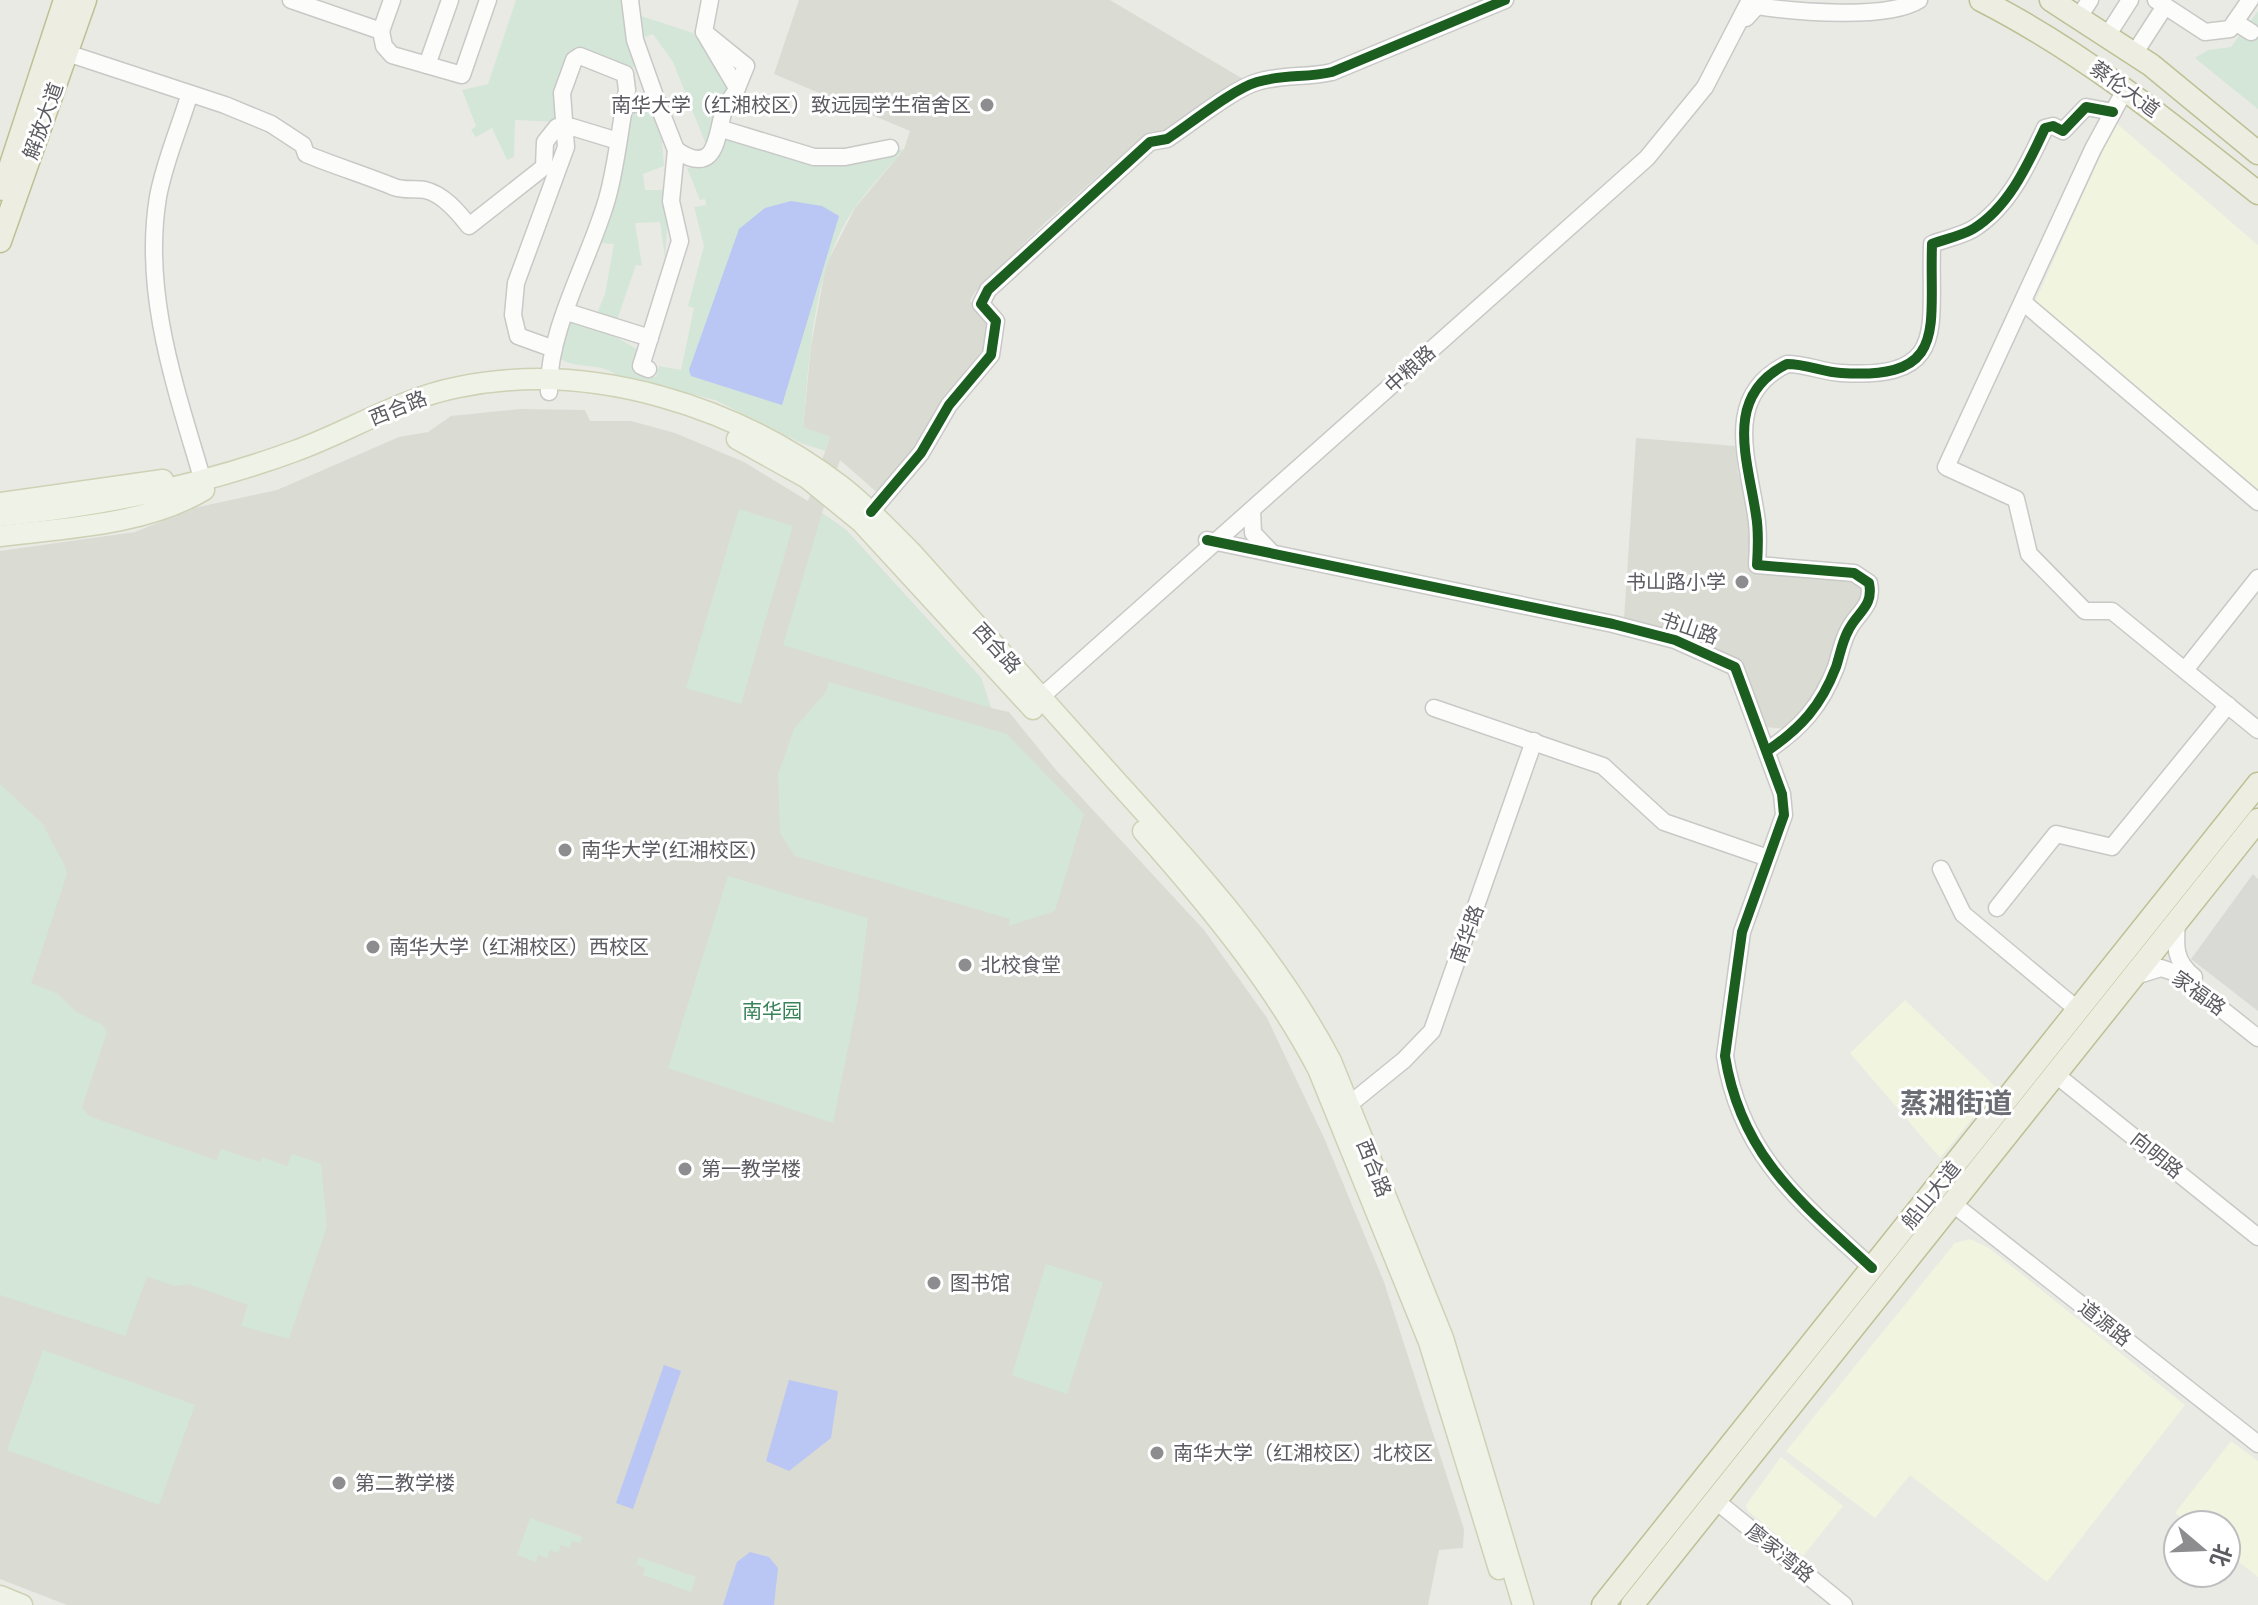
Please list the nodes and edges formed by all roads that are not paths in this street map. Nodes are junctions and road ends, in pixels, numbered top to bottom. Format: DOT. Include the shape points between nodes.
graph roads {
  1 [pos="65,0"];
  2 [pos="85,0"];
  3 [pos="291,0"];
  4 [pos="392,0"];
  5 [pos="450,0"];
  6 [pos="488,0"];
  7 [pos="630,0"];
  8 [pos="710,0"];
  9 [pos="1505,0"];
  10 [pos="1743,0"];
  11 [pos="1750,0"];
  12 [pos="1919,0"];
  13 [pos="1981,0"];
  14 [pos="2051,0"];
  15 [pos="2130,0"];
  16 [pos="2250,0"];
  17 [pos="2161,3"];
  18 [pos="2084,8"];
  19 [pos="2235,22"];
  20 [pos="1737,28"];
  21 [pos="381,31"];
  22 [pos="2251,32"];
  23 [pos="2107,36"];
  24 [pos="67,53"];
  25 [pos="2134,54"];
  26 [pos="427,65"];
  27 [pos="2126,88"];
  28 [pos="189,96"];
  29 [pos="656,99"];
  30 [pos="624,106"];
  31 [pos="2113,112"];
  32 [pos="564,127"];
  33 [pos="722,129"];
  34 [pos="618,141"];
  35 [pos="890,148"];
  36 [pos="676,150"];
  37 [pos="2258,153"];
  38 [pos="2258,193"];
  39 [pos="0,198"];
  40 [pos="0,241"];
  41 [pos="2023,302"];
  42 [pos="567,312"];
  43 [pos="650,338"];
  44 [pos="554,349"];
  45 [pos="648,369"];
  46 [pos="549,386"];
  47 [pos="204,485"];
  48 [pos="2258,502"];
  49 [pos="0,503"];
  50 [pos="1252,510"];
  51 [pos="871,512"];
  52 [pos="0,516"];
  53 [pos="0,524"];
  54 [pos="0,536"];
  55 [pos="1211,541"];
  56 [pos="1274,554"];
  57 [pos="2258,578"];
  58 [pos="2185,670"];
  59 [pos="1033,699"];
  60 [pos="2228,705"];
  61 [pos="1434,708"];
  62 [pos="2258,730"];
  63 [pos="1534,741"];
  64 [pos="1767,751"];
  65 [pos="2258,784"];
  66 [pos="2258,820"];
  67 [pos="1768,858"];
  68 [pos="1941,869"];
  69 [pos="1997,908"];
  70 [pos="2177,922"];
  71 [pos="2135,976"];
  72 [pos="2078,1010"];
  73 [pos="2258,1027"];
  74 [pos="2258,1038"];
  75 [pos="2055,1074"];
  76 [pos="1356,1099"];
  77 [pos="1955,1200"];
  78 [pos="2258,1237"];
  79 [pos="1872,1268"];
  80 [pos="2258,1433"];
  81 [pos="2258,1444"];
  82 [pos="1715,1500"];
  83 [pos="0,1596"];
  84 [pos="22,1605"];
  85 [pos="1510,1605"];
  86 [pos="1523,1605"];
  87 [pos="1603,1605"];
  88 [pos="1632,1605"];
  89 [pos="1844,1605"];
  1 -- 39 [label="highway, 解放大道"];
  2 -- 24 [label="highway, 解放大道"];
  3 -- 21 [label="street"];
  4 -- 21 [label="street"];
  5 -- 26 [label="street"];
  6 -- 26 [label="street" via="462,75"];
  7 -- 29 [label="street" via="635,40"];
  8 -- 33 [label="street" via="704,32 746,66 724,108"];
  9 -- 51 [label="street" via="1355,65 1311,77 1296,74 1254,82 1167,139 1150,142 988,290 981,304 996,321 991,355"];
  10 -- 55 [label="street, 中粮路" via="1700,84 1642,155"];
  11 -- 20 [label="street, 中粮路"];
  12 -- 20 [label="street" via="1907,8 1869,11 1757,6"];
  13 -- 27 [label="highway, 蔡伦大道" via="2062,43"];
  14 -- 18 [label="highway, 蔡伦大道"];
  15 -- 23 [label="street"];
  16 -- 19 [label="street"];
  17 -- 19 [label="street" via="2205,32 2230,29"];
  17 -- 25 [label="street"];
  18 -- 23 [label="highway, 蔡伦大道"];
  19 -- 22 [label="street"];
  20 -- 50 [label="street, 中粮路" via="1705,87 1647,158"];
  21 -- 26 [label="street" via="392,55"];
  23 -- 25 [label="highway, 蔡伦大道"];
  24 -- 28 [label="street"];
  24 -- 40 [label="highway, 解放大道"];
  25 -- 37 [label="highway, 蔡伦大道"];
  27 -- 31 [label="street"];
  27 -- 38 [label="highway, 蔡伦大道"];
  28 -- 32 [label="street" via="271,124 303,145 306,154 351,172 396,188 428,190 469,226 544,167 545,142 557,127"];
  28 -- 47 [label="street" via="159,194 154,277 172,374"];
  29 -- 30 [label="street"];
  29 -- 36 [label="street"];
  30 -- 32 [label="street" via="625,74 577,56 562,93"];
  30 -- 34 [label="street"];
  31 -- 41 [label="street"];
  31 -- 64 [label="street" via="2086,107 2063,131 2045,128 2021,178 1990,215 1973,229 1932,244 1928,343 1919,358 1873,374 1787,364 1759,382 1744,432 1757,565 1854,573 1869,583 1871,594 1847,632 1822,700 1800,728"];
  32 -- 34 [label="street"];
  32 -- 44 [label="street" via="566,147 512,303 518,336"];
  33 -- 35 [label="street" via="814,157"];
  33 -- 36 [label="street" via="704,157"];
  34 -- 42 [label="street" via="608,197"];
  36 -- 43 [label="street" via="671,201 680,241"];
  41 -- 48 [label="street"];
  41 -- 58 [label="street" via="1946,467 2016,499 2029,554 2085,611 2112,611"];
  42 -- 43 [label="street"];
  42 -- 44 [label="street"];
  43 -- 45 [label="street" via="641,366"];
  44 -- 46 [label="street"];
  46 -- 47 [label="main road, 西合路" via="436,405 296,462"];
  46 -- 51 [label="main road, 西合路" via="609,386 698,408 778,444"];
  46 -- 59 [label="main road, 西合路" via="692,421 736,438 807,478 852,514"];
  47 -- 49 [label="main road" via="148,480"];
  47 -- 52 [label="main road, 西合路"];
  47 -- 53 [label="main road, 西合路" via="108,509"];
  47 -- 54 [label="main road" via="182,503 101,523"];
  50 -- 55 [label="street, 中粮路"];
  50 -- 56 [label="street" via="1253,533"];
  51 -- 59 [label="main road, 西合路"];
  55 -- 56 [label="street, 书山路"];
  55 -- 59 [label="street, 中粮路"];
  56 -- 64 [label="street, 书山路" via="1675,640 1735,667"];
  57 -- 58 [label="street"];
  58 -- 60 [label="street"];
  59 -- 85 [label="main road, 西合路" via="1258,975 1318,1069 1429,1342"];
  59 -- 86 [label="main road, 西合路" via="1205,882 1319,1038 1443,1338"];
  60 -- 62 [label="street"];
  60 -- 69 [label="street" via="2112,847 2056,834"];
  61 -- 63 [label="street"];
  63 -- 67 [label="street" via="1603,766 1664,822"];
  63 -- 76 [label="street, 南华路" via="1432,1031"];
  64 -- 67 [label="street, 书山路" via="1784,804"];
  65 -- 72 [label="highway, 船山大道"];
  66 -- 70 [label="highway, 船山大道"];
  67 -- 79 [label="street, 书山路" via="1740,946 1727,1070 1741,1113 1782,1185"];
  68 -- 72 [label="street" via="1963,914"];
  70 -- 71 [label="highway, 船山大道"];
  70 -- 73 [label="street, 家福路" via="2180,966"];
  71 -- 74 [label="street, 家福路" via="2161,968 2176,973"];
  71 -- 75 [label="highway, 船山大道"];
  72 -- 79 [label="highway, 船山大道"];
  75 -- 77 [label="highway, 船山大道"];
  75 -- 78 [label="street, 向明路"];
  77 -- 80 [label="street, 道源路"];
  77 -- 81 [label="street, 道源路"];
  77 -- 82 [label="highway, 船山大道"];
  79 -- 87 [label="highway, 船山大道"];
  82 -- 88 [label="highway, 船山大道"];
  82 -- 89 [label="street, 廖家湾路"];
  83 -- 84 [label="main road"];
}
